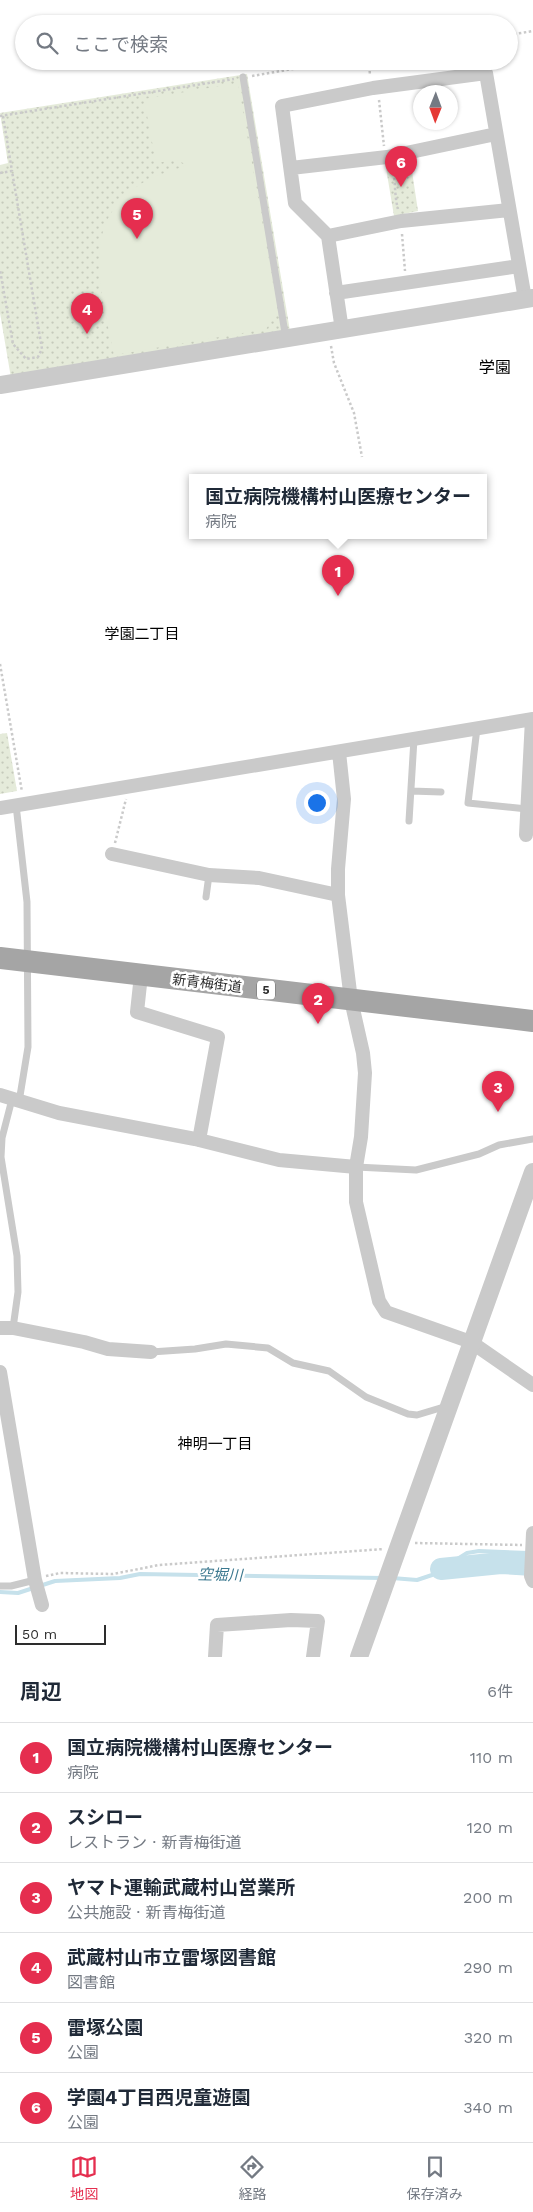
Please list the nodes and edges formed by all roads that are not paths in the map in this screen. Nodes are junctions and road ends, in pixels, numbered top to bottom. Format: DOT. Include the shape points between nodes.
graph roads {
  1 [pos="243,77"];
  2 [pos="496,134"];
  3 [pos="290,168"];
  4 [pos="509,210"];
  5 [pos="328,236"];
  6 [pos="519,266"];
  7 [pos="336,293"];
  8 [pos="529,298"];
  9 [pos="336,335"];
  10 [pos="286,339"];
  11 [pos="0,385"];
  12 [pos="532,719"];
  13 [pos="477,728"];
  14 [pos="414,739"];
  15 [pos="339,752"];
  16 [pos="411,791"];
  17 [pos="441,792"];
  18 [pos="20,804"];
  19 [pos="0,808"];
  20 [pos="527,809"];
  21 [pos="409,821"];
  22 [pos="526,835"];
  23 [pos="112,854"];
  24 [pos="209,875"];
  25 [pos="338,895"];
  26 [pos="206,897"];
  27 [pos="0,958"];
  28 [pos="26,961"];
  29 [pos="141,975"];
  30 [pos="351,1000"];
  31 [pos="533,1021"];
  32 [pos="0,1095"];
  33 [pos="19,1102"];
  34 [pos="533,1139"];
  35 [pos="199,1140"];
  36 [pos="356,1167"];
  37 [pos="533,1172"];
  38 [pos="7,1328"];
  39 [pos="471,1342"];
  40 [pos="151,1352"];
  41 [pos="0,1372"];
  42 [pos="533,1385"];
  43 [pos="450,1405"];
  44 [pos="6,1442"];
  45 [pos="532,1542"];
  46 [pos="532,1579"];
  47 [pos="0,1586"];
  48 [pos="38,1590"];
  49 [pos="215,1657"];
  50 [pos="313,1657"];
  51 [pos="359,1657"];
  1 -- 10 [label="lane"];
  2 -- 3 [label="street" via="387,157"];
  2 -- 3 [label="street" via="486,72 374,88 282,106"];
  2 -- 4 [label="street"];
  3 -- 5 [label="street" via="295,203"];
  4 -- 5 [label="street" via="401,221"];
  4 -- 6 [label="street"];
  5 -- 7 [label="street"];
  6 -- 7 [label="street"];
  6 -- 8 [label="street"];
  7 -- 9 [label="street"];
  8 -- 9 [label="street"];
  9 -- 10 [label="street"];
  10 -- 11 [label="street"];
  12 -- 13 [label="street"];
  12 -- 20 [label="street"];
  13 -- 14 [label="street"];
  13 -- 20 [label="lane" via="468,803"];
  14 -- 15 [label="street"];
  14 -- 16 [label="lane"];
  15 -- 18 [label="street"];
  15 -- 25 [label="street" via="344,799"];
  16 -- 17 [label="lane"];
  16 -- 21 [label="lane"];
  18 -- 19 [label="street"];
  18 -- 28 [label="lane" via="27,902"];
  20 -- 22 [label="street"];
  23 -- 24 [label="street"];
  24 -- 25 [label="street" via="259,878"];
  24 -- 26 [label="lane"];
  25 -- 30 [label="street"];
  27 -- 28 [label="main road, 新青梅街道 / 5"];
  28 -- 29 [label="main road, 新青梅街道 / 5"];
  28 -- 33 [label="lane" via="28,1047"];
  29 -- 30 [label="main road, 新青梅街道 / 5"];
  29 -- 35 [label="street" via="136,1012 218,1037"];
  30 -- 31 [label="main road, 新青梅街道 / 5"];
  30 -- 36 [label="street" via="365,1073"];
  32 -- 33 [label="street"];
  33 -- 35 [label="street" via="58,1113"];
  33 -- 38 [label="lane" via="11,1103 2,1138 1,1157 17,1256 18,1292"];
  34 -- 36 [label="lane" via="499,1145 479,1154 416,1170"];
  35 -- 36 [label="street" via="280,1160"];
  36 -- 39 [label="street" via="356,1202 379,1301 386,1312"];
  37 -- 39 [label="street"];
  38 -- 40 [label="street" via="108,1349"];
  39 -- 42 [label="street"];
  39 -- 43 [label="street"];
  40 -- 43 [label="lane" via="226,1344 268,1348 293,1363 329,1371 366,1397 408,1414 417,1415"];
  41 -- 44 [label="street"];
  43 -- 51 [label="street"];
  44 -- 48 [label="street"];
  45 -- 46 [label="street"];
  47 -- 48 [label="lane"];
  49 -- 50 [label="street" via="217,1625 291,1620 318,1621"];
}
